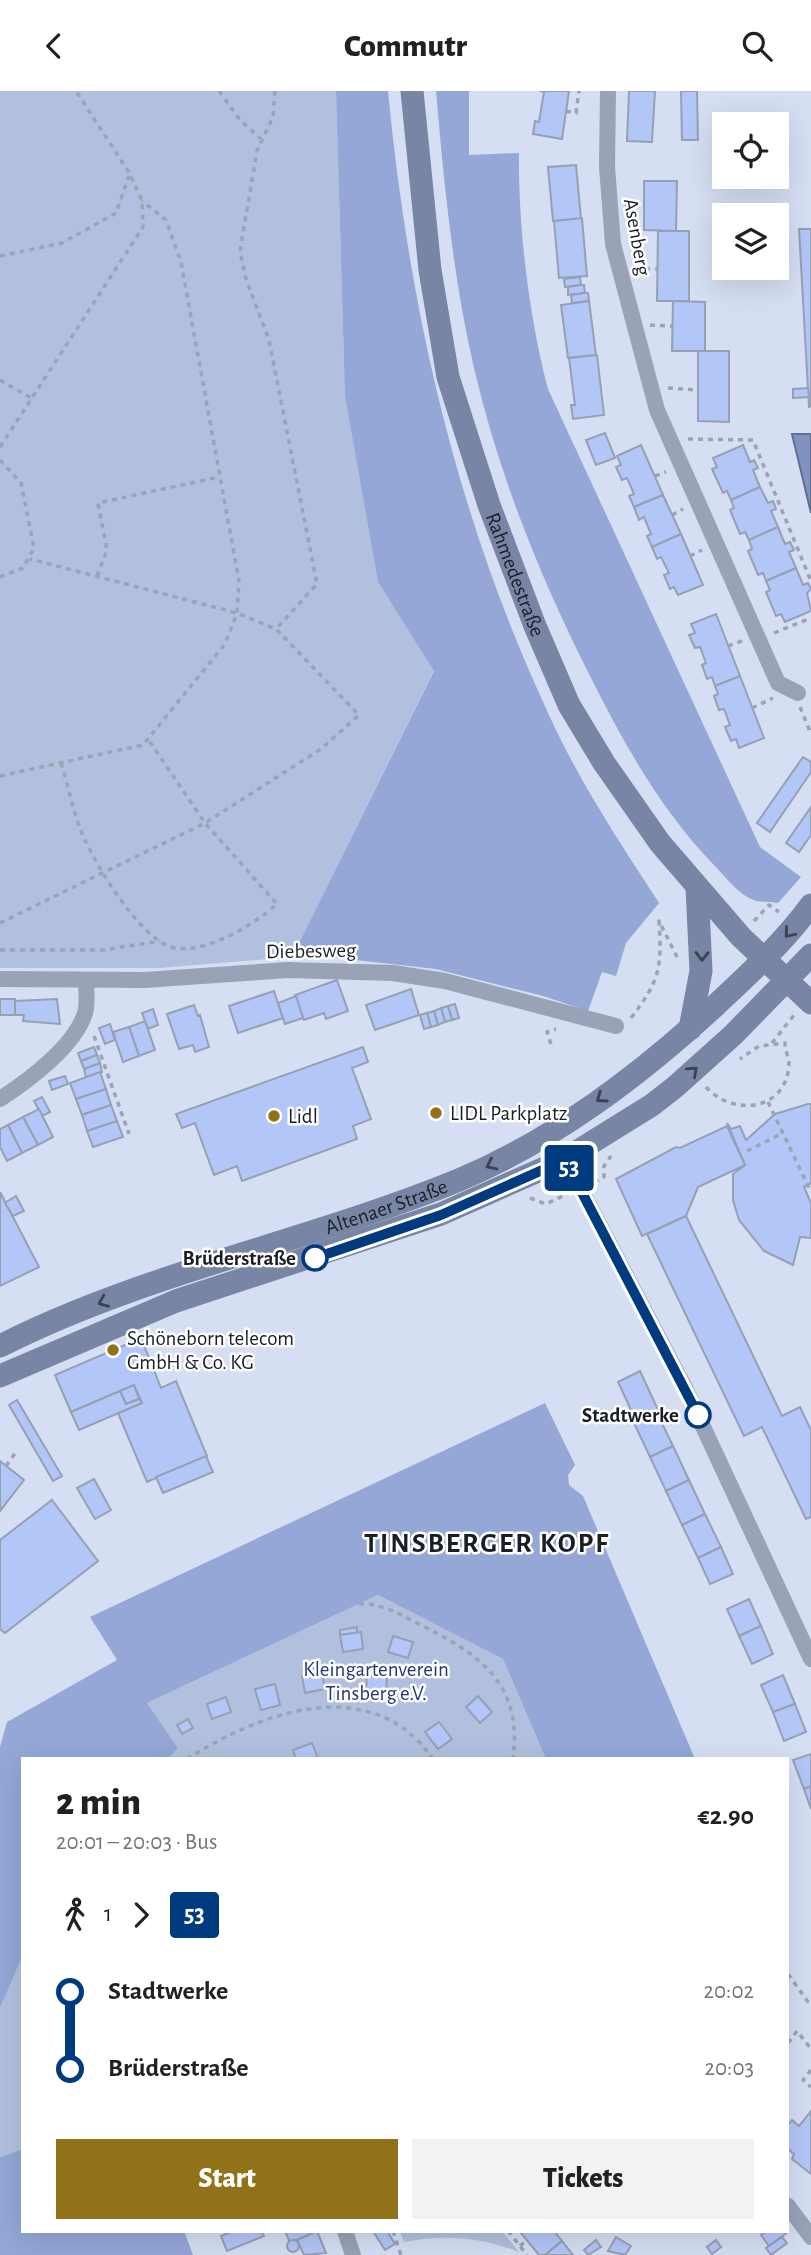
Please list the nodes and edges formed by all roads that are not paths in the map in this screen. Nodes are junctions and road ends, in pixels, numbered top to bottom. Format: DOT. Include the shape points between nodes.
graph roads {
  1 [pos="412,91"];
  2 [pos="608,91"];
  3 [pos="798,693"];
  4 [pos="697,888"];
  5 [pos="811,905"];
  6 [pos="811,955"];
  7 [pos="765,960"];
  8 [pos="0,979"];
  9 [pos="86,980"];
  10 [pos="787,982"];
  11 [pos="809,1001"];
  12 [pos="616,1027"];
  13 [pos="690,1029"];
  14 [pos="0,1099"];
  15 [pos="551,1132"];
  16 [pos="565,1160"];
  17 [pos="213,1262"];
  18 [pos="166,1277"];
  19 [pos="223,1287"];
  20 [pos="176,1301"];
  21 [pos="9,1341"];
  22 [pos="30,1361"];
  23 [pos="0,1376"];
  24 [pos="811,1659"];
  25 [pos="789,2207"];
  26 [pos="346,2233"];
  27 [pos="811,2237"];
  28 [pos="353,2255"];
  1 -- 4 [label="main road, Rahmedestraße" via="430,270 448,377 489,505 569,705 632,803"];
  2 -- 3 [label="street, Asenberg" via="613,244 651,387 778,683"];
  4 -- 7 [label="main road, Rahmedestraße"];
  4 -- 13 [label="main road, one-way" via="701,971"];
  5 -- 7 [label="main road, Altenaer Straße, one-way"];
  6 -- 10 [label="main road, Altenaer Straße"];
  7 -- 10 [label="main road, Rahmedestraße"];
  7 -- 13 [label="main road, Altenaer Straße"];
  8 -- 9 [label="street, Diebesweg"];
  9 -- 12 [label="street, Diebesweg" via="199,978 288,970 393,973 445,981"];
  9 -- 14 [label="street" via="86,1012 81,1021 51,1060"];
  10 -- 11 [label="main road, Rahmedestraße"];
  16 -- 10 [label="main road, Altenaer Straße, one-way" via="652,1105"];
  13 -- 15 [label="main road, Altenaer Straße, one-way" via="652,1064"];
  15 -- 16 [label="main road"];
  15 -- 17 [label="main road, Altenaer Straße, one-way" via="457,1180"];
  16 -- 19 [label="main road, Altenaer Straße" via="441,1215"];
  16 -- 24 [label="street" via="698,1415"];
  17 -- 18 [label="main road, Altenaer Straße"];
  17 -- 19 [label="main road"];
  18 -- 20 [label="main road"];
  18 -- 21 [label="main road, Altenaer Straße, one-way"];
  19 -- 20 [label="main road, Altenaer Straße"];
  20 -- 22 [label="main road, Altenaer Straße"];
  21 -- 22 [label="main road, Altenaer Straße"];
  22 -- 23 [label="main road, Altenaer Straße"];
  25 -- 27 [label="street"];
  26 -- 28 [label="street"];
}
